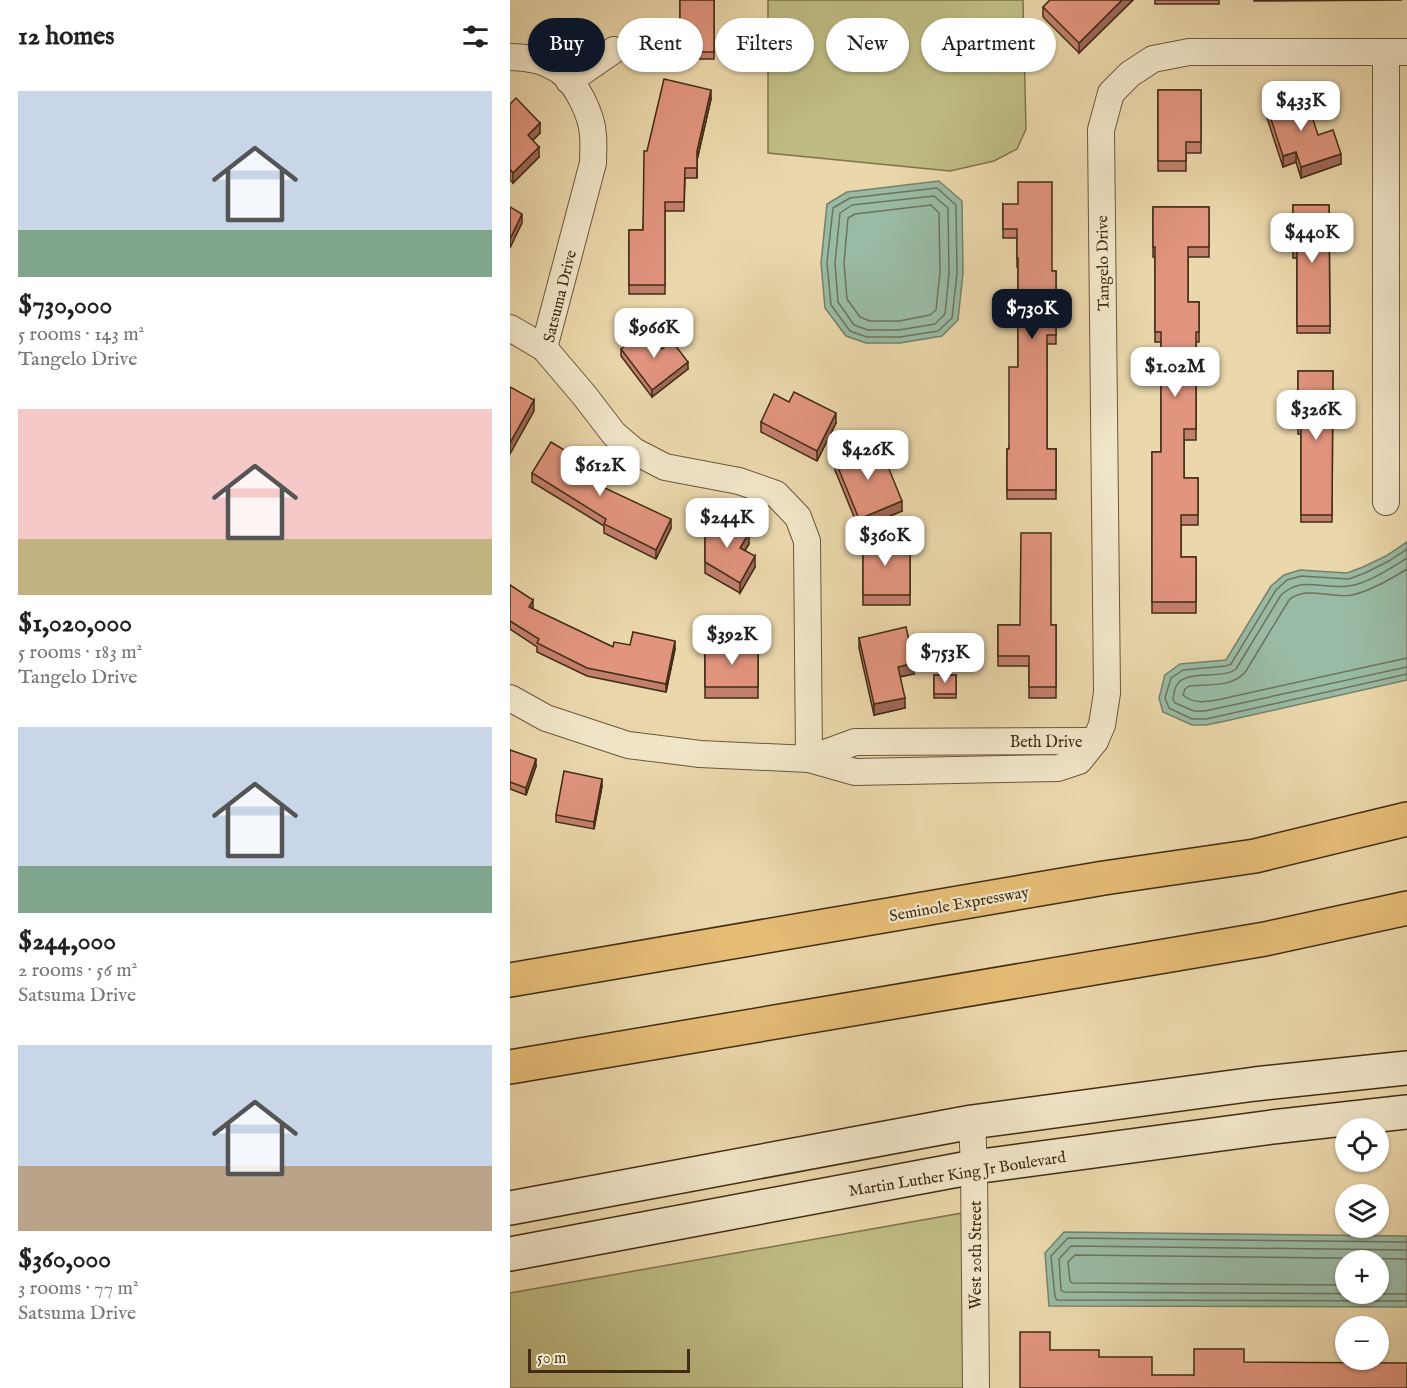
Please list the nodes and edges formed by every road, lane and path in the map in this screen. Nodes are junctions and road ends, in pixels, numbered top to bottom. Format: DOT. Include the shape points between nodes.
graph roads {
  1 [pos="614,50"];
  2 [pos="1396,52"];
  3 [pos="510,57"];
  4 [pos="569,81"];
  5 [pos="510,328"];
  6 [pos="544,348"];
  7 [pos="1397,359"];
  8 [pos="1386,502"];
  9 [pos="510,699"];
  10 [pos="1095,741"];
  11 [pos="809,759"];
  12 [pos="1407,819"];
  13 [pos="1407,908"];
  14 [pos="510,980"];
  15 [pos="510,1067"];
  16 [pos="1407,1068"];
  17 [pos="1407,1112"];
  18 [pos="972,1122"];
  19 [pos="974,1167"];
  20 [pos="510,1208"];
  21 [pos="510,1254"];
  22 [pos="976,1388"];
  1 -- 4 [label="street"];
  2 -- 7 [label="street"];
  2 -- 10 [label="street, Tangelo Drive" via="1189,52 1153,59 1111,93 1101,130 1107,693"];
  3 -- 4 [label="street, Satsuma Drive" via="539,61 560,71"];
  4 -- 6 [label="street, Satsuma Drive" via="585,105 593,133 593,163"];
  5 -- 6 [label="street"];
  6 -- 11 [label="street, Satsuma Drive" via="614,434 634,451 665,467 739,481 776,494 798,516 807,542"];
  7 -- 8 [label="street"];
  9 -- 11 [label="street, Beth Drive" via="546,718 628,745 700,754"];
  10 -- 11 [label="street, Beth Drive" via="1079,761 1058,768 855,772"];
  12 -- 14 [label="highway, Seminole Expressway" via="1255,856"];
  13 -- 15 [label="highway" via="1265,939"];
  16 -- 18 [label="main road"];
  17 -- 19 [label="main road, Martin Luther King Jr Boulevard"];
  18 -- 19 [label="street, West 20th Street"];
  18 -- 20 [label="main road"];
  19 -- 21 [label="main road, Martin Luther King Jr Boulevard"];
  19 -- 22 [label="street, West 20th Street"];
}
